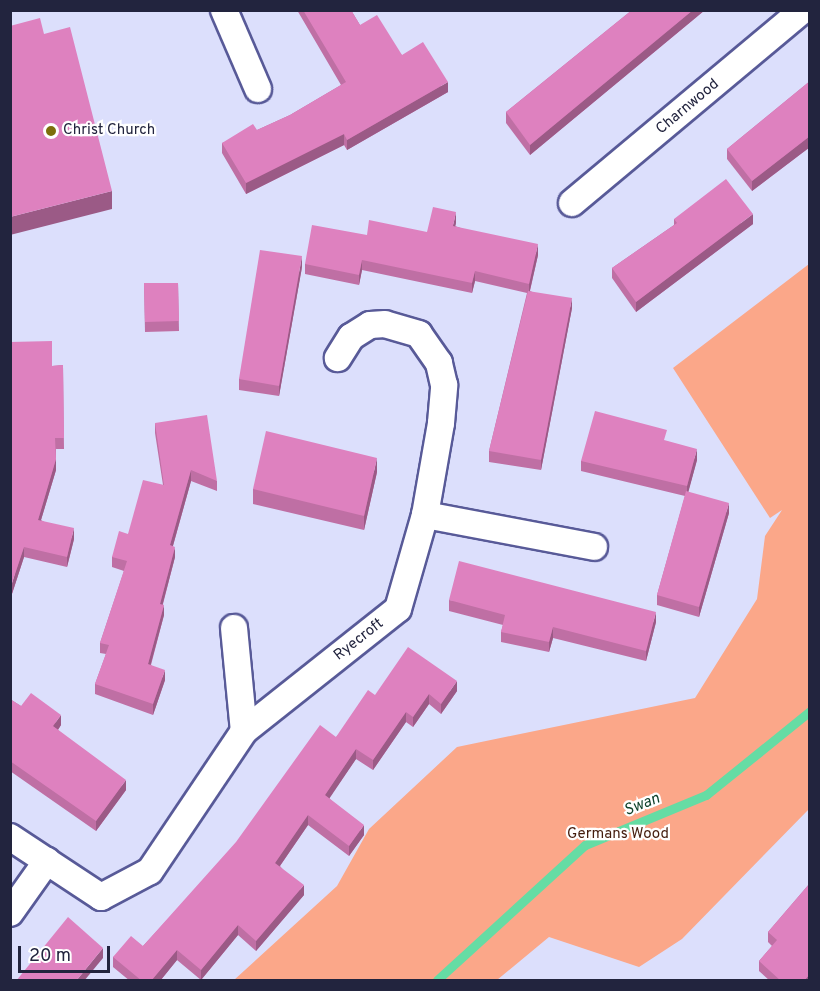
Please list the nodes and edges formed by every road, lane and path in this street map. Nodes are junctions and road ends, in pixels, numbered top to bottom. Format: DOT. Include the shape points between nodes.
graph roads {
  1 [pos="224,10"];
  2 [pos="804,10"];
  3 [pos="258,90"];
  4 [pos="572,203"];
  5 [pos="338,358"];
  6 [pos="425,515"];
  7 [pos="594,547"];
  8 [pos="234,628"];
  9 [pos="244,731"];
  10 [pos="10,837"];
  11 [pos="47,861"];
  12 [pos="10,913"];
  1 -- 3 [label="street"];
  2 -- 4 [label="street, Charnwood"];
  5 -- 6 [label="street, Ryecroft" via="351,337 370,325 406,326 432,347 444,386"];
  6 -- 7 [label="street"];
  6 -- 9 [label="street, Ryecroft" via="398,609"];
  8 -- 9 [label="street"];
  9 -- 11 [label="street, Ryecroft" via="150,871 101,897"];
  10 -- 11 [label="street, Ryecroft"];
  11 -- 12 [label="street"];
}
